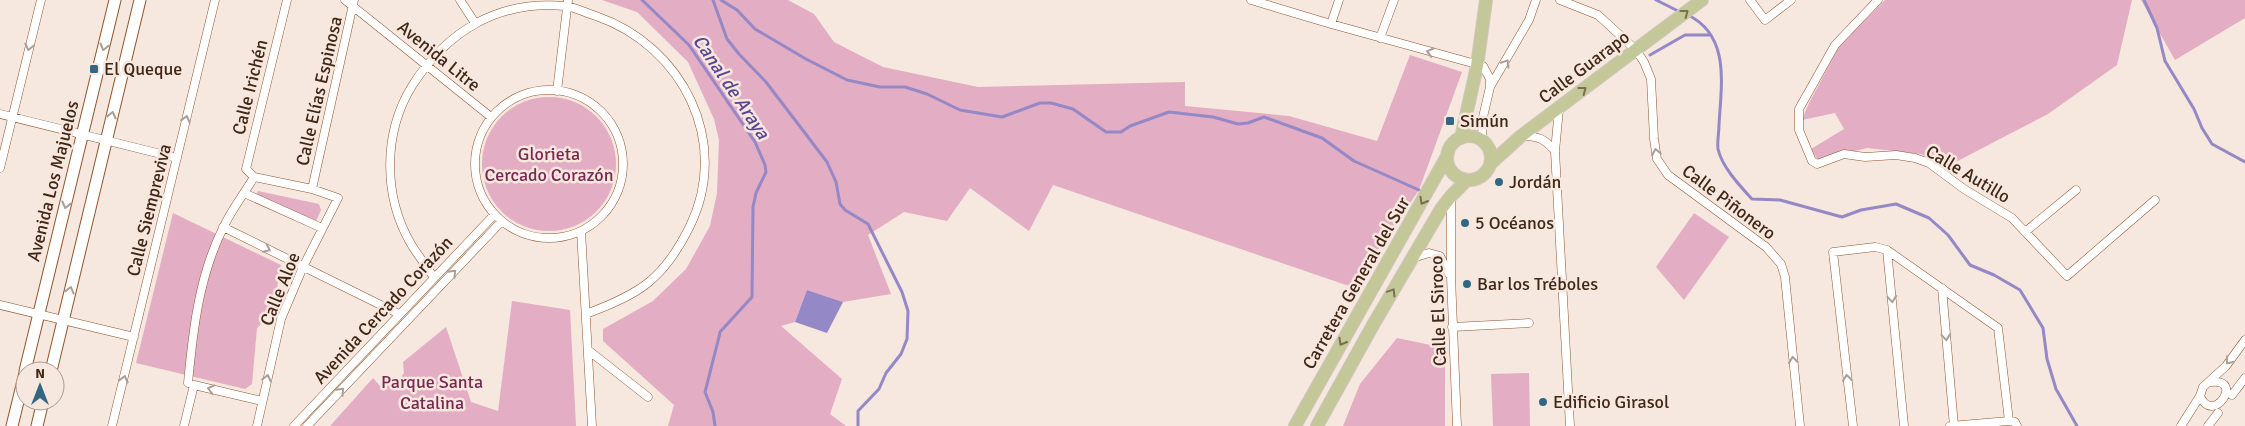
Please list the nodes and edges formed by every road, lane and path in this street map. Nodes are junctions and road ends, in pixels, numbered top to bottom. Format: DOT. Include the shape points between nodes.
graph roads {
  1 [pos="40,0"];
  2 [pos="115,0"];
  3 [pos="140,0"];
  4 [pos="215,0"];
  5 [pos="287,0"];
  6 [pos="345,0"];
  7 [pos="460,0"];
  8 [pos="1251,0"];
  9 [pos="1339,0"];
  10 [pos="1394,0"];
  11 [pos="1486,0"];
  12 [pos="1536,0"];
  13 [pos="1560,0"];
  14 [pos="1702,0"];
  15 [pos="1750,0"];
  16 [pos="1791,0"];
  17 [pos="1878,0"];
  18 [pos="354,3"];
  19 [pos="567,3"];
  20 [pos="475,24"];
  21 [pos="1331,24"];
  22 [pos="1380,38"];
  23 [pos="1636,50"];
  24 [pos="426,64"];
  25 [pos="1477,66"];
  26 [pos="1490,87"];
  27 [pos="557,91"];
  28 [pos="1559,109"];
  29 [pos="0,114"];
  30 [pos="12,118"];
  31 [pos="491,118"];
  32 [pos="83,134"];
  33 [pos="1521,136"];
  34 [pos="1461,138"];
  35 [pos="106,140"];
  36 [pos="1482,141"];
  37 [pos="1555,151"];
  38 [pos="177,158"];
  39 [pos="1446,158"];
  40 [pos="1490,164"];
  41 [pos="0,168"];
  42 [pos="254,177"];
  43 [pos="1467,180"];
  44 [pos="312,188"];
  45 [pos="2076,190"];
  46 [pos="244,193"];
  47 [pos="1451,196"];
  48 [pos="2155,200"];
  49 [pos="494,215"];
  50 [pos="502,222"];
  51 [pos="223,227"];
  52 [pos="322,228"];
  53 [pos="582,231"];
  54 [pos="2025,232"];
  55 [pos="1887,250"];
  56 [pos="1413,258"];
  57 [pos="303,267"];
  58 [pos="1450,277"];
  59 [pos="434,278"];
  60 [pos="1942,288"];
  61 [pos="0,305"];
  62 [pos="39,314"];
  63 [pos="399,314"];
  64 [pos="586,314"];
  65 [pos="63,319"];
  66 [pos="1529,323"];
  67 [pos="1452,327"];
  68 [pos="134,337"];
  69 [pos="2245,340"];
  70 [pos="588,350"];
  71 [pos="28,361"];
  72 [pos="53,361"];
  73 [pos="2245,378"];
  74 [pos="2211,382"];
  75 [pos="191,384"];
  76 [pos="2200,396"];
  77 [pos="648,397"];
  78 [pos="262,401"];
  79 [pos="2227,409"];
  80 [pos="16,411"];
  81 [pos="41,411"];
  82 [pos="2218,413"];
  83 [pos="2014,423"];
  84 [pos="12,426"];
  85 [pos="37,426"];
  86 [pos="112,426"];
  87 [pos="184,426"];
  88 [pos="257,426"];
  89 [pos="294,426"];
  90 [pos="308,426"];
  91 [pos="592,426"];
  92 [pos="1295,426"];
  93 [pos="1317,426"];
  94 [pos="1457,426"];
  95 [pos="1570,426"];
  96 [pos="1800,426"];
  97 [pos="1853,426"];
  98 [pos="1904,426"];
  99 [pos="1950,426"];
  100 [pos="1954,426"];
  101 [pos="2181,426"];
  102 [pos="2208,426"];
  1 -- 30 [label="street, one-way"];
  2 -- 32 [label="street, Avenida Los Majuelos, one-way"];
  35 -- 3 [label="street, one-way"];
  38 -- 4 [label="street, Calle Siempreviva, one-way"];
  5 -- 42 [label="street, Calle Irichén" via="246,169"];
  6 -- 18 [label="street, Avenida Litre"];
  7 -- 20 [label="street"];
  8 -- 21 [label="street"];
  9 -- 21 [label="street"];
  10 -- 22 [label="street"];
  11 -- 25 [label="main road"];
  26 -- 12 [label="street, one-way" via="1529,20"];
  13 -- 23 [label="street, Calle Piñonero" via="1598,14"];
  23 -- 14 [label="main road, Calle Guarapo, one-way"];
  15 -- 16 [label="street" via="1765,20"];
  17 -- 54 [label="street, Calle Autillo" via="1835,45 1799,109 1799,130 1812,161 1817,164 1844,154 1915,158 1929,163 2012,218"];
  18 -- 24 [label="street, Avenida Litre"];
  18 -- 44 [label="street, Calle Elías Espinosa"];
  19 -- 20 [label="street" via="496,14"];
  19 -- 27 [label="street"];
  19 -- 64 [label="street" via="609,21 643,41 673,71 700,120 706,167 699,208 676,253 642,287 619,302"];
  20 -- 24 [label="street" via="450,39"];
  21 -- 22 [label="street"];
  25 -- 22 [label="street, one-way"];
  28 -- 23 [label="main road, Calle Guarapo, one-way"];
  96 -- 23 [label="street, Calle Piñonero, one-way" via="1781,264 1766,247 1668,175 1657,159 1651,79"];
  24 -- 31 [label="street, Avenida Litre"];
  24 -- 59 [label="street" via="396,118 389,160 396,209 410,243"];
  25 -- 26 [label="street" via="1487,70"];
  25 -- 34 [label="main road"];
  26 -- 36 [label="street" via="1483,117"];
  27 -- 31 [label="street" via="531,92 508,102"];
  27 -- 53 [label="street" via="582,98 600,110 614,128 621,148 623,169 614,200 601,217"];
  28 -- 33 [label="main road, Calle Guarapo"];
  28 -- 37 [label="street"];
  29 -- 30 [label="street"];
  30 -- 32 [label="street"];
  30 -- 41 [label="street"];
  31 -- 49 [label="street" via="479,138 474,163 483,199"];
  32 -- 35 [label="street"];
  32 -- 62 [label="street, Avenida Los Majuelos, one-way"];
  33 -- 37 [label="street" via="1545,139"];
  33 -- 40 [label="main road, Calle Guarapo"];
  34 -- 36 [label="main road" via="1472,137"];
  34 -- 39 [label="main road" via="1450,146"];
  35 -- 38 [label="street"];
  65 -- 35 [label="street, one-way"];
  36 -- 40 [label="main road" via="1489,149"];
  37 -- 95 [label="street"];
  38 -- 68 [label="street, Calle Siempreviva"];
  39 -- 43 [label="main road" via="1450,171"];
  39 -- 92 [label="main road, Carretera General del Sur, one-way"];
  40 -- 43 [label="main road" via="1484,174"];
  42 -- 44 [label="street"];
  42 -- 46 [label="street"];
  43 -- 47 [label="main road, Carretera General del Sur"];
  44 -- 52 [label="street, Calle Aloe" via="338,198"];
  45 -- 54 [label="street"];
  46 -- 51 [label="street"];
  46 -- 52 [label="street"];
  47 -- 56 [label="main road, Carretera General del Sur"];
  47 -- 58 [label="street, Calle El Siroco"];
  48 -- 54 [label="street, Calle Autillo" via="2067,276"];
  49 -- 50 [label="street"];
  49 -- 59 [label="street, Avenida Cercado Corazón"];
  50 -- 53 [label="street" via="520,233 542,238 563,237"];
  90 -- 50 [label="street, Avenida Cercado Corazón, one-way"];
  51 -- 57 [label="street, one-way"];
  51 -- 75 [label="street" via="202,284 193,325"];
  52 -- 57 [label="street, Calle Aloe"];
  53 -- 64 [label="street"];
  55 -- 60 [label="street"];
  97 -- 55 [label="street, one-way" via="1834,252 1875,247"];
  55 -- 98 [label="street, one-way"];
  56 -- 58 [label="street" via="1429,253 1440,256"];
  93 -- 56 [label="main road, Carretera General del Sur, one-way"];
  57 -- 63 [label="street"];
  78 -- 57 [label="street, Calle Aloe, one-way" via="281,319"];
  58 -- 67 [label="street, Calle El Siroco"];
  59 -- 63 [label="street, Avenida Cercado Corazón"];
  60 -- 83 [label="street" via="1996,325 2000,332"];
  60 -- 100 [label="street, one-way"];
  61 -- 62 [label="street"];
  62 -- 65 [label="street"];
  62 -- 71 [label="street, Avenida Los Majuelos"];
  63 -- 89 [label="street, Avenida Cercado Corazón"];
  64 -- 70 [label="street"];
  65 -- 68 [label="street"];
  65 -- 72 [label="street"];
  66 -- 67 [label="street"];
  67 -- 94 [label="street, Calle El Siroco"];
  86 -- 68 [label="street, Calle Siempreviva, one-way"];
  69 -- 74 [label="street, one-way"];
  70 -- 77 [label="street"];
  70 -- 91 [label="street"];
  73 -- 74 [label="street" via="2232,398 2228,386 2220,381"];
  74 -- 76 [label="street" via="2203,388"];
  78 -- 75 [label="street, one-way"];
  75 -- 87 [label="street"];
  76 -- 82 [label="street" via="2202,405"];
  76 -- 101 [label="street"];
  78 -- 88 [label="street, Calle Aloe"];
  79 -- 82 [label="street"];
  80 -- 84 [label="street, Avenida Los Majuelos"];
  81 -- 85 [label="street"];
  82 -- 102 [label="street"];
  83 -- 100 [label="street"];
  99 -- 100 [label="street"];
}
